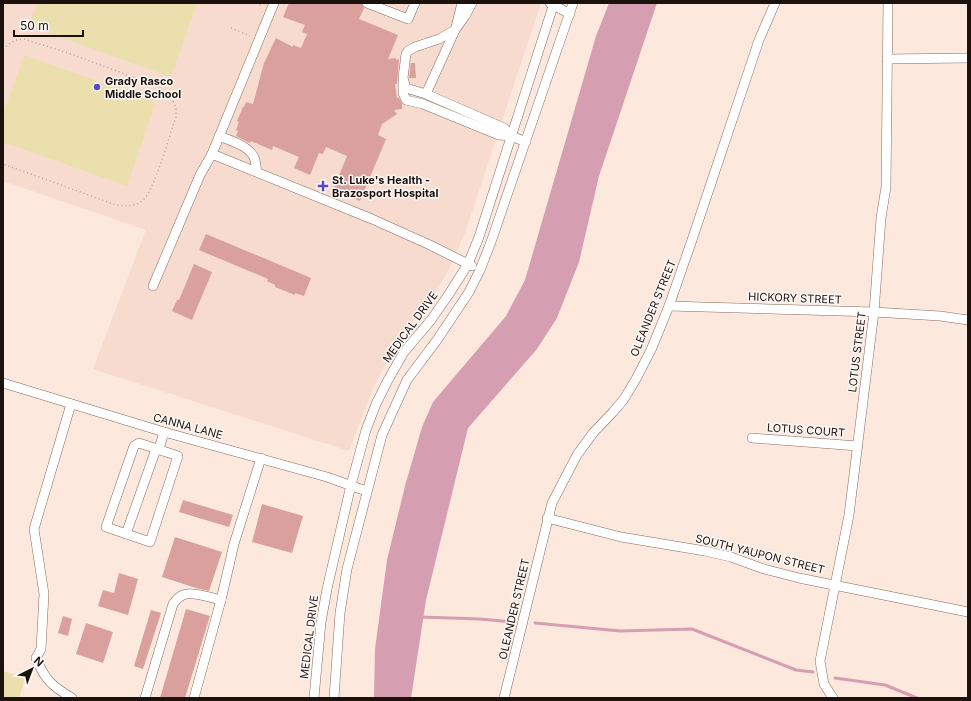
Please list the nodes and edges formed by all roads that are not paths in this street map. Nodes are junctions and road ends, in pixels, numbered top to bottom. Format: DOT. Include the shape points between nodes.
graph roads {
  1 [pos="274,3"];
  2 [pos="367,3"];
  3 [pos="415,3"];
  4 [pos="462,3"];
  5 [pos="472,3"];
  6 [pos="574,3"];
  7 [pos="775,3"];
  8 [pos="888,3"];
  9 [pos="553,4"];
  10 [pos="570,14"];
  11 [pos="456,30"];
  12 [pos="887,58"];
  13 [pos="968,58"];
  14 [pos="403,78"];
  15 [pos="426,94"];
  16 [pos="219,136"];
  17 [pos="511,136"];
  18 [pos="526,142"];
  19 [pos="212,154"];
  20 [pos="257,172"];
  21 [pos="468,264"];
  22 [pos="480,270"];
  23 [pos="153,286"];
  24 [pos="669,306"];
  25 [pos="874,312"];
  26 [pos="968,320"];
  27 [pos="3,383"];
  28 [pos="71,404"];
  29 [pos="144,426"];
  30 [pos="164,432"];
  31 [pos="752,438"];
  32 [pos="139,443"];
  33 [pos="858,446"];
  34 [pos="159,449"];
  35 [pos="261,458"];
  36 [pos="351,485"];
  37 [pos="366,491"];
  38 [pos="548,518"];
  39 [pos="126,534"];
  40 [pos="835,584"];
  41 [pos="221,600"];
  42 [pos="968,612"];
  43 [pos="72,698"];
  44 [pos="145,698"];
  45 [pos="194,698"];
  46 [pos="314,698"];
  47 [pos="334,698"];
  48 [pos="504,698"];
  49 [pos="833,698"];
  1 -- 16 [label="street"];
  2 -- 3 [label="street" via="408,19"];
  4 -- 11 [label="street"];
  5 -- 11 [label="street"];
  6 -- 10 [label="street"];
  7 -- 24 [label="street, OLEANDER STREET" via="759,40"];
  8 -- 12 [label="street, LOTUS STREET"];
  9 -- 10 [label="street"];
  9 -- 17 [label="street, MEDICAL DRIVE"];
  10 -- 18 [label="street"];
  11 -- 14 [label="street" via="408,51"];
  11 -- 15 [label="street"];
  12 -- 13 [label="street"];
  12 -- 25 [label="street, LOTUS STREET" via="886,187 880,218"];
  14 -- 15 [label="street" via="406,88"];
  14 -- 17 [label="street" via="403,93 406,100 423,104 499,136"];
  15 -- 17 [label="street" via="504,128"];
  16 -- 19 [label="street"];
  16 -- 20 [label="street" via="251,152"];
  17 -- 18 [label="street"];
  17 -- 21 [label="street, MEDICAL DRIVE"];
  18 -- 22 [label="street"];
  19 -- 20 [label="street"];
  19 -- 23 [label="street"];
  20 -- 21 [label="street" via="392,228"];
  21 -- 22 [label="street"];
  21 -- 36 [label="street, MEDICAL DRIVE" via="434,315 404,352 388,380 366,430"];
  22 -- 37 [label="street" via="456,313 407,380 382,435"];
  24 -- 25 [label="street, HICKORY STREET"];
  24 -- 38 [label="street, OLEANDER STREET" via="636,379 617,408 593,433 577,455 552,503"];
  25 -- 26 [label="street, HICKORY STREET"];
  25 -- 33 [label="street, LOTUS STREET"];
  27 -- 28 [label="street, CANNA LANE"];
  28 -- 29 [label="street, CANNA LANE"];
  28 -- 43 [label="street" via="34,529 44,594 41,649 36,658 43,674 56,689"];
  29 -- 30 [label="street, CANNA LANE"];
  29 -- 32 [label="street"];
  30 -- 34 [label="street"];
  30 -- 35 [label="street, CANNA LANE"];
  31 -- 33 [label="street, LOTUS COURT"];
  32 -- 34 [label="street"];
  32 -- 39 [label="street" via="134,446 106,527"];
  33 -- 40 [label="street, LOTUS STREET" via="849,515"];
  34 -- 39 [label="street" via="155,452"];
  34 -- 39 [label="street" via="178,456 150,542"];
  35 -- 36 [label="street, CANNA LANE"];
  35 -- 41 [label="street" via="234,544"];
  36 -- 37 [label="street, CANNA LANE"];
  36 -- 46 [label="street, MEDICAL DRIVE" via="321,622"];
  37 -- 47 [label="street" via="347,569 340,613"];
  38 -- 40 [label="street, SOUTH YAUPON STREET" via="621,537 705,551 799,578"];
  38 -- 48 [label="street, OLEANDER STREET"];
  40 -- 42 [label="street, SOUTH YAUPON STREET"];
  40 -- 49 [label="street, LOTUS STREET" via="820,661 824,684"];
  41 -- 44 [label="street" via="187,594 182,595 173,604"];
  41 -- 45 [label="street"];
}
